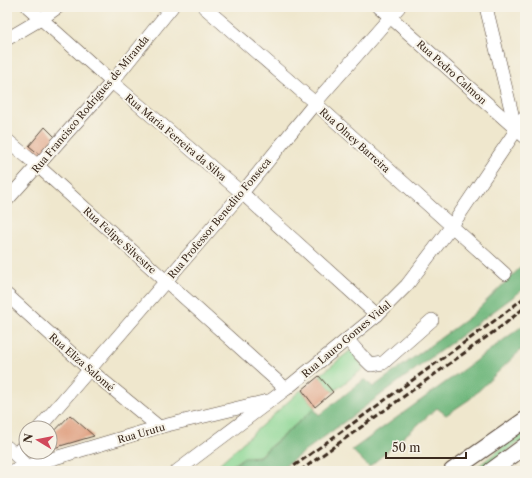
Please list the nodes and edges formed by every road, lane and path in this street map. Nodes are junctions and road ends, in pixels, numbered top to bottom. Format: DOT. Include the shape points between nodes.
graph roads {
  1 [pos="28,7"];
  2 [pos="58,7"];
  3 [pos="172,7"];
  4 [pos="204,7"];
  5 [pos="379,7"];
  6 [pos="486,7"];
  7 [pos="395,12"];
  8 [pos="41,19"];
  9 [pos="7,39"];
  10 [pos="112,82"];
  11 [pos="314,103"];
  12 [pos="525,117"];
  13 [pos="522,132"];
  14 [pos="7,140"];
  15 [pos="38,166"];
  16 [pos="242,193"];
  17 [pos="7,200"];
  18 [pos="451,227"];
  19 [pos="505,274"];
  20 [pos="165,281"];
  21 [pos="7,296"];
  22 [pos="377,315"];
  23 [pos="432,320"];
  24 [pos="347,339"];
  25 [pos="90,370"];
  26 [pos="286,389"];
  27 [pos="273,400"];
  28 [pos="46,420"];
  29 [pos="525,420"];
  30 [pos="159,427"];
  31 [pos="525,446"];
  32 [pos="11,450"];
  33 [pos="30,468"];
  34 [pos="11,471"];
  35 [pos="177,471"];
  36 [pos="452,471"];
  37 [pos="492,471"];
  1 -- 8 [label="street, Rua Maria Ferreira da Silva"];
  2 -- 8 [label="street"];
  3 -- 10 [label="street, Rua Francisco Rodrigues de Miranda"];
  4 -- 11 [label="street, Rua Olney Barreira"];
  5 -- 7 [label="street, Rua Pedro Calmon"];
  6 -- 13 [label="street"];
  7 -- 11 [label="street, Rua Professor Benedito Fonseca"];
  7 -- 13 [label="street, Rua Pedro Calmon"];
  8 -- 9 [label="street"];
  8 -- 10 [label="street, Rua Maria Ferreira da Silva"];
  10 -- 15 [label="street, Rua Francisco Rodrigues de Miranda"];
  10 -- 16 [label="street, Rua Maria Ferreira da Silva"];
  11 -- 16 [label="street, Rua Professor Benedito Fonseca"];
  11 -- 18 [label="street, Rua Olney Barreira"];
  12 -- 13 [label="street, Rua Lauro Gomes Vidal"];
  13 -- 18 [label="street, Rua Lauro Gomes Vidal"];
  14 -- 15 [label="street, Rua Felipe Silvestre"];
  15 -- 17 [label="street, Rua Francisco Rodrigues de Miranda"];
  15 -- 20 [label="street, Rua Felipe Silvestre"];
  16 -- 20 [label="street, Rua Professor Benedito Fonseca"];
  16 -- 22 [label="street, Rua Maria Ferreira da Silva"];
  18 -- 19 [label="street, Rua Olney Barreira"];
  18 -- 22 [label="street, Rua Lauro Gomes Vidal" via="407,285"];
  20 -- 25 [label="street, Rua Professor Benedito Fonseca"];
  20 -- 26 [label="street, Rua Felipe Silvestre"];
  21 -- 25 [label="street, Rua Eliza Salomé"];
  22 -- 24 [label="street, Rua Lauro Gomes Vidal"];
  23 -- 24 [label="street" via="383,363 371,364"];
  24 -- 26 [label="street, Rua Lauro Gomes Vidal"];
  25 -- 28 [label="street, Rua Professor Benedito Fonseca"];
  25 -- 30 [label="street, Rua Eliza Salomé"];
  26 -- 27 [label="street, Rua Lauro Gomes Vidal"];
  27 -- 30 [label="street, Rua Urutu"];
  27 -- 35 [label="street, Rua Lauro Gomes Vidal"];
  29 -- 36 [label="main road"];
  30 -- 33 [label="street, Rua Urutu"];
  31 -- 37 [label="main road"];
  32 -- 33 [label="street"];
  33 -- 34 [label="street, Rua Urutu"];
}
